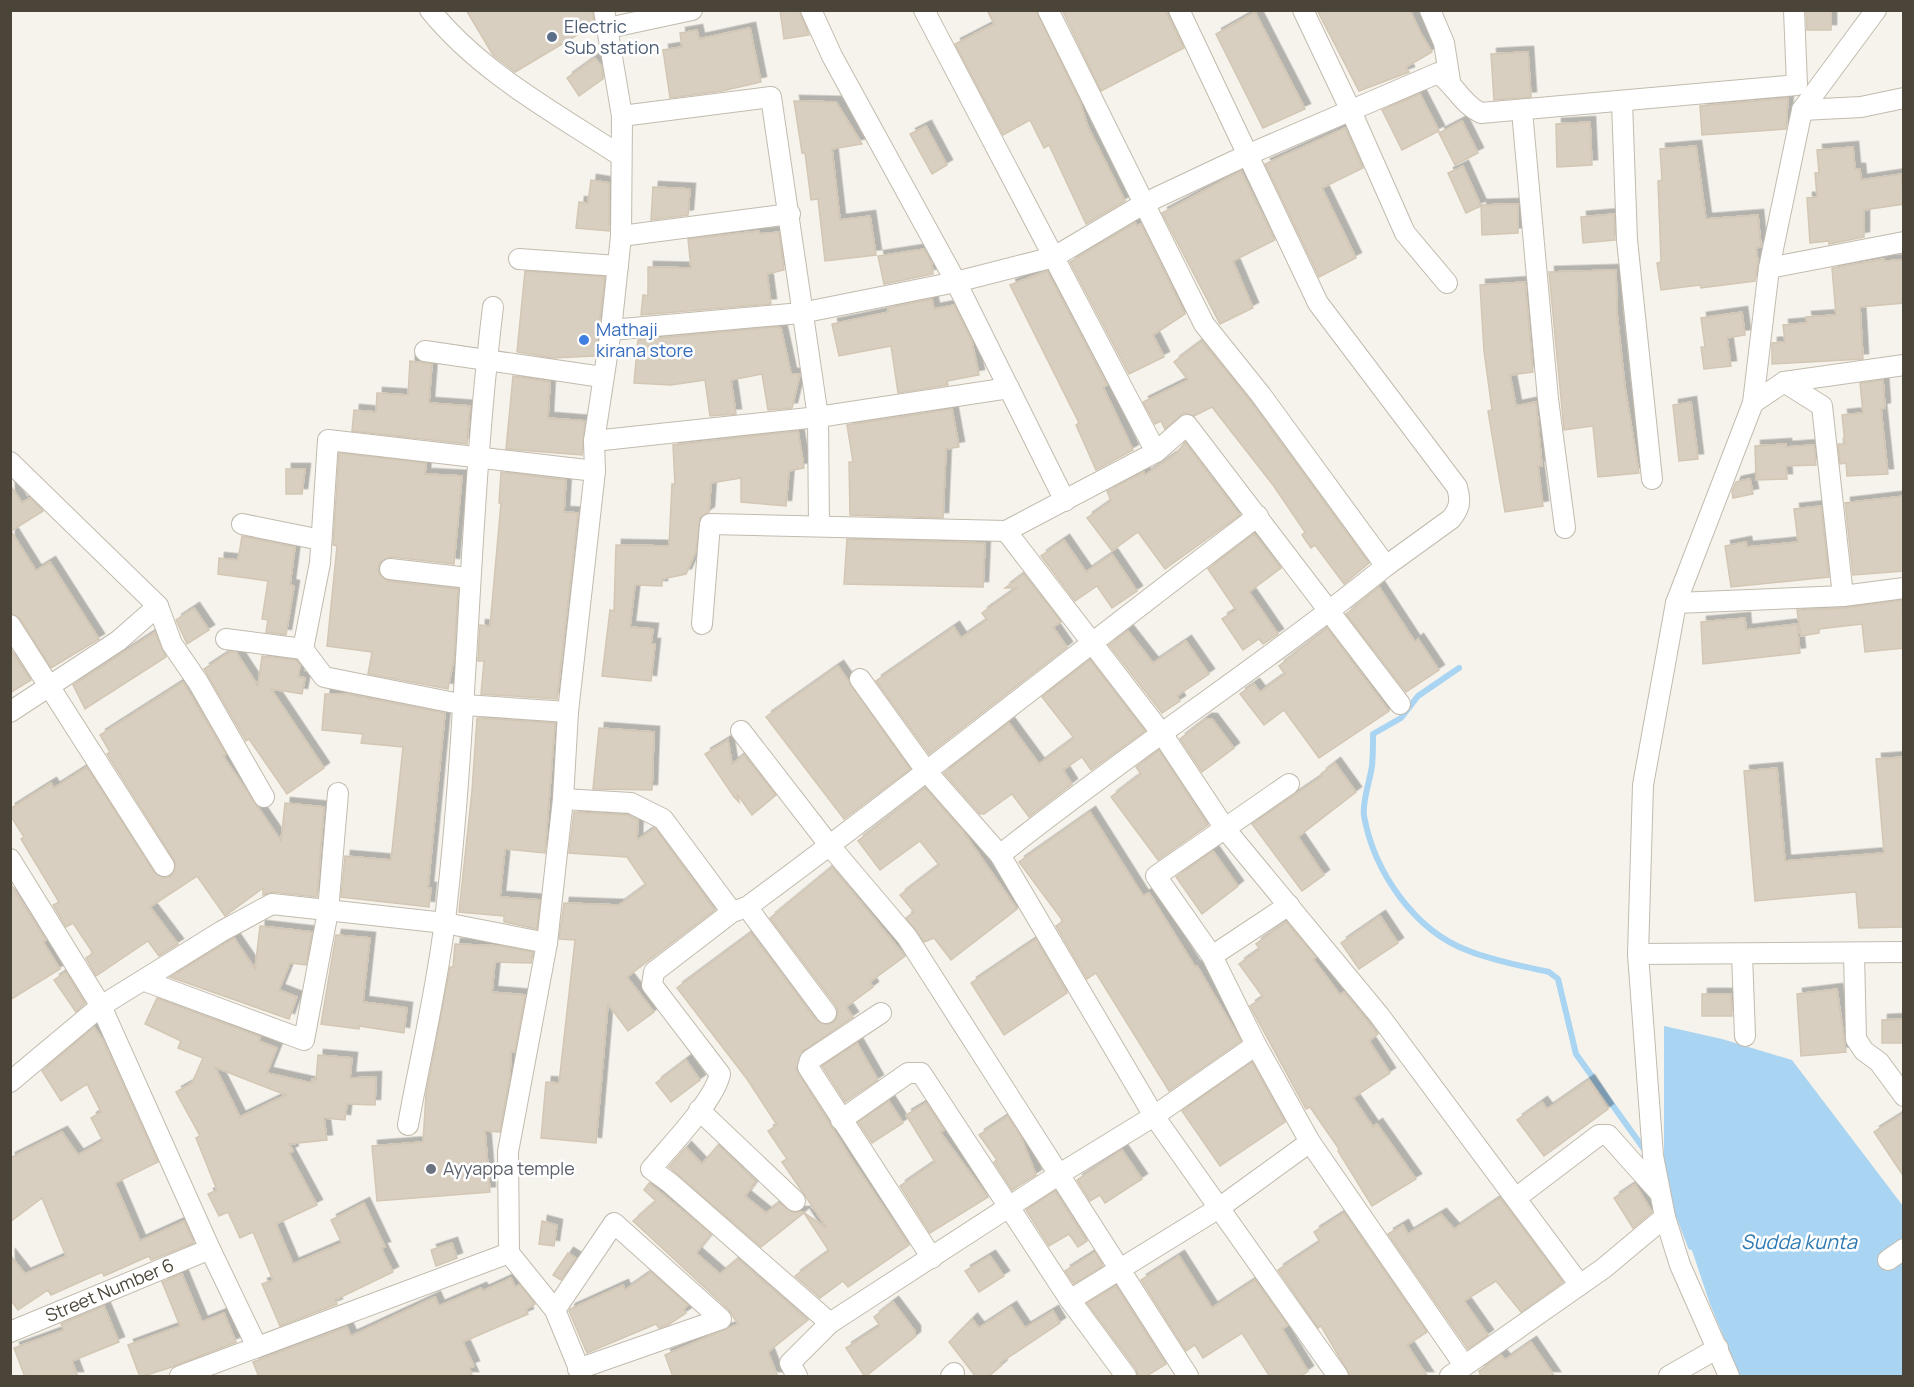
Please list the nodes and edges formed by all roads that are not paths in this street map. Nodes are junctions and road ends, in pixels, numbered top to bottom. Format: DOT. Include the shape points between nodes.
graph roads {
  1 [pos="430,10"];
  2 [pos="692,10"];
  3 [pos="811,10"];
  4 [pos="924,10"];
  5 [pos="1048,10"];
  6 [pos="1179,10"];
  7 [pos="1303,10"];
  8 [pos="1430,10"];
  9 [pos="1794,10"];
  10 [pos="1876,10"];
  11 [pos="606,20"];
  12 [pos="1450,81"];
  13 [pos="1797,85"];
  14 [pos="1818,90"];
  15 [pos="1904,98"];
  16 [pos="1622,102"];
  17 [pos="1802,110"];
  18 [pos="1351,111"];
  19 [pos="1522,111"];
  20 [pos="621,116"];
  21 [pos="621,156"];
  22 [pos="1246,156"];
  23 [pos="1145,203"];
  24 [pos="790,214"];
  25 [pos="621,236"];
  26 [pos="1904,242"];
  27 [pos="1054,257"];
  28 [pos="519,259"];
  29 [pos="618,266"];
  30 [pos="1769,268"];
  31 [pos="956,282"];
  32 [pos="1447,283"];
  33 [pos="494,307"];
  34 [pos="801,313"];
  35 [pos="611,330"];
  36 [pos="425,351"];
  37 [pos="487,358"];
  38 [pos="1904,365"];
  39 [pos="602,377"];
  40 [pos="1784,382"];
  41 [pos="1009,388"];
  42 [pos="1753,403"];
  43 [pos="818,417"];
  44 [pos="594,441"];
  45 [pos="1156,452"];
  46 [pos="480,458"];
  47 [pos="10,462"];
  48 [pos="595,471"];
  49 [pos="1652,479"];
  50 [pos="1065,501"];
  51 [pos="1258,516"];
  52 [pos="242,524"];
  53 [pos="819,526"];
  54 [pos="1565,528"];
  55 [pos="1006,531"];
  56 [pos="321,540"];
  57 [pos="1386,566"];
  58 [pos="390,569"];
  59 [pos="469,579"];
  60 [pos="1904,588"];
  61 [pos="1843,596"];
  62 [pos="1676,603"];
  63 [pos="158,606"];
  64 [pos="1328,613"];
  65 [pos="702,624"];
  66 [pos="10,625"];
  67 [pos="226,639"];
  68 [pos="1093,640"];
  69 [pos="303,649"];
  70 [pos="860,680"];
  71 [pos="51,687"];
  72 [pos="1400,704"];
  73 [pos="465,705"];
  74 [pos="568,711"];
  75 [pos="10,712"];
  76 [pos="741,731"];
  77 [pos="1163,735"];
  78 [pos="927,772"];
  79 [pos="1289,784"];
  80 [pos="338,793"];
  81 [pos="264,797"];
  82 [pos="563,799"];
  83 [pos="1226,830"];
  84 [pos="830,846"];
  85 [pos="1000,855"];
  86 [pos="10,859"];
  87 [pos="164,866"];
  88 [pos="1289,904"];
  89 [pos="328,910"];
  90 [pos="740,910"];
  91 [pos="445,922"];
  92 [pos="548,943"];
  93 [pos="1904,952"];
  94 [pos="1638,954"];
  95 [pos="1742,954"];
  96 [pos="1854,954"];
  97 [pos="1212,956"];
  98 [pos="145,981"];
  99 [pos="101,1006"];
  100 [pos="826,1012"];
  101 [pos="881,1013"];
  102 [pos="1745,1036"];
  103 [pos="1256,1046"];
  104 [pos="11,1080"];
  105 [pos="1904,1096"];
  106 [pos="699,1110"];
  107 [pos="1154,1116"];
  108 [pos="841,1120"];
  109 [pos="408,1125"];
  110 [pos="1310,1142"];
  111 [pos="1058,1174"];
  112 [pos="1658,1191"];
  113 [pos="1516,1198"];
  114 [pos="795,1201"];
  115 [pos="1010,1208"];
  116 [pos="1219,1208"];
  117 [pos="1666,1223"];
  118 [pos="210,1250"];
  119 [pos="508,1253"];
  120 [pos="932,1258"];
  121 [pos="1120,1269"];
  122 [pos="1580,1285"];
  123 [pos="1070,1300"];
  124 [pos="555,1310"];
  125 [pos="830,1323"];
  126 [pos="11,1331"];
  127 [pos="257,1347"];
  128 [pos="1718,1348"];
  129 [pos="1457,1371"];
  130 [pos="580,1373"];
  131 [pos="180,1377"];
  132 [pos="797,1377"];
  133 [pos="1126,1377"];
  134 [pos="1188,1377"];
  135 [pos="1338,1377"];
  136 [pos="1668,1377"];
  137 [pos="1730,1377"];
  1 -- 21 [label="street" via="445,29 497,75"];
  2 -- 11 [label="street"];
  3 -- 31 [label="street" via="864,116"];
  4 -- 27 [label="street"];
  5 -- 23 [label="street"];
  6 -- 22 [label="street"];
  7 -- 18 [label="street"];
  8 -- 12 [label="street" via="1444,43"];
  9 -- 13 [label="street"];
  10 -- 14 [label="street"];
  11 -- 20 [label="street"];
  12 -- 18 [label="street" via="1438,73"];
  12 -- 19 [label="street" via="1470,108 1481,113"];
  13 -- 14 [label="street"];
  13 -- 16 [label="street"];
  14 -- 17 [label="street"];
  15 -- 17 [label="street" via="1861,107"];
  16 -- 19 [label="street"];
  16 -- 49 [label="street" via="1627,240"];
  17 -- 30 [label="street"];
  18 -- 22 [label="street"];
  18 -- 32 [label="street" via="1405,233"];
  19 -- 54 [label="street" via="1548,399"];
  20 -- 21 [label="street"];
  20 -- 24 [label="street" via="771,97"];
  21 -- 25 [label="street"];
  22 -- 23 [label="street"];
  22 -- 57 [label="street" via="1318,303 1457,487 1458,510 1451,519"];
  23 -- 27 [label="street"];
  23 -- 57 [label="street" via="1204,324 1261,394"];
  24 -- 25 [label="street"];
  24 -- 34 [label="street"];
  25 -- 29 [label="street"];
  26 -- 30 [label="street"];
  27 -- 31 [label="street"];
  27 -- 45 [label="street"];
  28 -- 29 [label="street"];
  29 -- 35 [label="street"];
  30 -- 42 [label="street"];
  31 -- 34 [label="street"];
  31 -- 41 [label="street"];
  33 -- 37 [label="street"];
  34 -- 35 [label="street"];
  34 -- 43 [label="street"];
  35 -- 39 [label="street"];
  36 -- 37 [label="street"];
  37 -- 39 [label="street"];
  37 -- 46 [label="street"];
  38 -- 40 [label="street"];
  39 -- 44 [label="street"];
  40 -- 42 [label="street"];
  40 -- 61 [label="street" via="1822,406"];
  41 -- 43 [label="street"];
  41 -- 50 [label="street"];
  42 -- 62 [label="street"];
  43 -- 44 [label="street"];
  43 -- 53 [label="street"];
  44 -- 48 [label="street"];
  45 -- 50 [label="street"];
  45 -- 51 [label="street" via="1187,425"];
  46 -- 48 [label="street"];
  46 -- 56 [label="street" via="327,440"];
  46 -- 59 [label="street"];
  47 -- 63 [label="street"];
  48 -- 74 [label="street"];
  50 -- 55 [label="street"];
  51 -- 64 [label="street"];
  51 -- 68 [label="street"];
  52 -- 56 [label="street"];
  53 -- 55 [label="street"];
  53 -- 65 [label="street" via="710,524"];
  55 -- 68 [label="street"];
  56 -- 69 [label="street"];
  57 -- 64 [label="street"];
  58 -- 59 [label="street"];
  59 -- 73 [label="street"];
  60 -- 61 [label="street"];
  61 -- 62 [label="street"];
  62 -- 94 [label="street" via="1643,785"];
  63 -- 71 [label="street" via="118,641"];
  63 -- 81 [label="street" via="172,644"];
  64 -- 72 [label="street"];
  64 -- 77 [label="street"];
  66 -- 71 [label="street"];
  67 -- 69 [label="street"];
  68 -- 77 [label="street"];
  68 -- 78 [label="street"];
  69 -- 73 [label="street" via="324,677"];
  70 -- 78 [label="street"];
  71 -- 75 [label="street"];
  71 -- 87 [label="street"];
  73 -- 74 [label="street"];
  73 -- 91 [label="street"];
  74 -- 82 [label="street"];
  76 -- 84 [label="street"];
  77 -- 83 [label="street"];
  77 -- 85 [label="street"];
  78 -- 84 [label="street"];
  78 -- 85 [label="street"];
  79 -- 83 [label="street"];
  80 -- 89 [label="street"];
  82 -- 90 [label="street" via="631,803 663,819"];
  82 -- 92 [label="street"];
  83 -- 88 [label="street"];
  83 -- 97 [label="street" via="1156,876"];
  84 -- 90 [label="street"];
  84 -- 111 [label="street" via="907,937"];
  85 -- 107 [label="street"];
  86 -- 99 [label="street"];
  88 -- 97 [label="street"];
  88 -- 113 [label="street" via="1379,1015"];
  89 -- 91 [label="street"];
  89 -- 98 [label="street" via="272,904"];
  89 -- 98 [label="street" via="304,1040"];
  90 -- 100 [label="street"];
  90 -- 106 [label="street" via="651,977 652,985 720,1074"];
  91 -- 92 [label="street"];
  91 -- 109 [label="street"];
  92 -- 119 [label="street" via="508,1152"];
  93 -- 96 [label="street"];
  94 -- 95 [label="street"];
  94 -- 112 [label="street"];
  95 -- 96 [label="street"];
  95 -- 102 [label="street"];
  96 -- 105 [label="street" via="1857,1039 1863,1051 1879,1062"];
  97 -- 103 [label="street"];
  98 -- 99 [label="street"];
  99 -- 104 [label="street"];
  99 -- 118 [label="street"];
  101 -- 108 [label="street" via="810,1060 811,1075"];
  103 -- 107 [label="street"];
  103 -- 110 [label="street"];
  106 -- 114 [label="street"];
  106 -- 125 [label="street" via="651,1169"];
  107 -- 111 [label="street"];
  107 -- 116 [label="street"];
  108 -- 115 [label="street" via="908,1073 921,1073"];
  108 -- 120 [label="street"];
  110 -- 116 [label="street"];
  110 -- 129 [label="street"];
  111 -- 115 [label="street"];
  111 -- 121 [label="street"];
  112 -- 113 [label="street" via="1608,1135 1599,1135"];
  112 -- 117 [label="street"];
  113 -- 122 [label="street"];
  115 -- 120 [label="street"];
  115 -- 123 [label="street"];
  116 -- 121 [label="street"];
  116 -- 135 [label="street"];
  117 -- 122 [label="street"];
  117 -- 128 [label="street" via="1680,1265"];
  118 -- 126 [label="street, Street Number 6"];
  118 -- 127 [label="street"];
  119 -- 124 [label="street"];
  119 -- 127 [label="street"];
  120 -- 125 [label="street"];
  121 -- 123 [label="street"];
  121 -- 134 [label="street"];
  122 -- 129 [label="street"];
  123 -- 133 [label="street"];
  124 -- 130 [label="street"];
  124 -- 130 [label="street" via="614,1223 721,1319"];
  125 -- 132 [label="street" via="790,1363"];
  127 -- 131 [label="street"];
  128 -- 136 [label="street"];
  128 -- 137 [label="street"];
}
